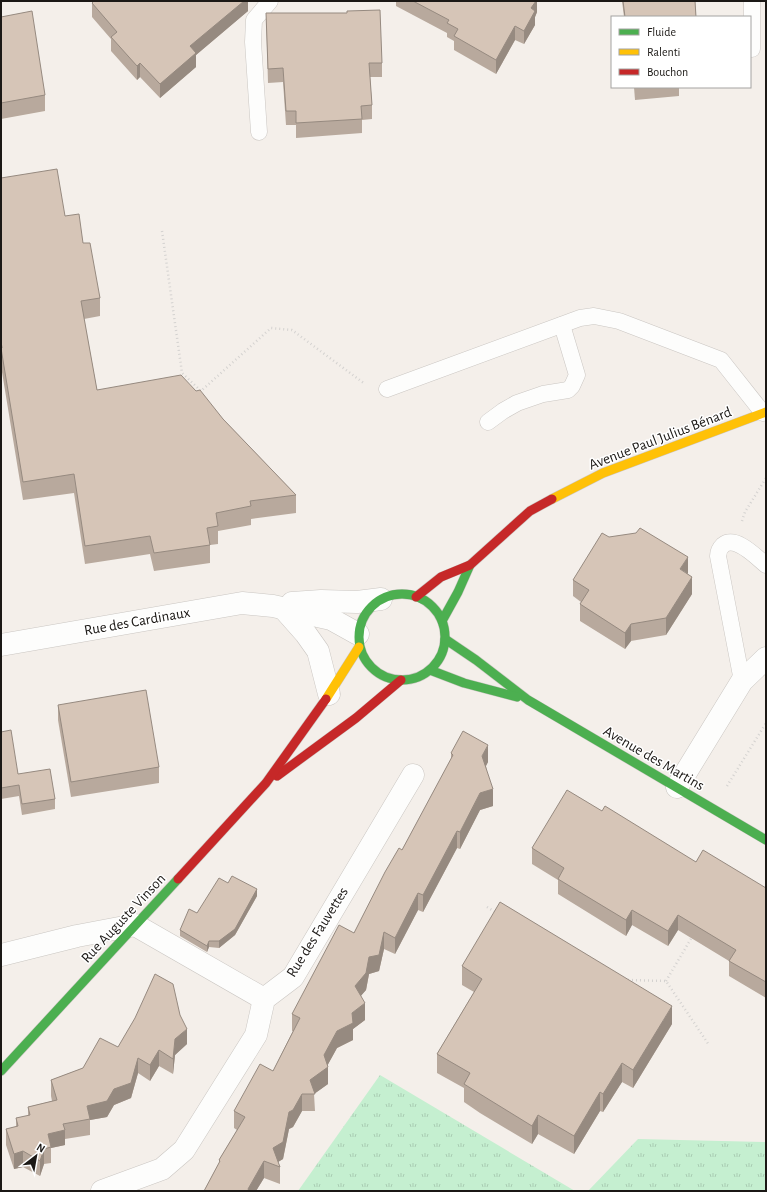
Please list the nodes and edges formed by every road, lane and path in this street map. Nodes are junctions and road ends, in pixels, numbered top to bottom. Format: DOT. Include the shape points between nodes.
graph roads {
  1 [pos="270,1"];
  2 [pos="752,1"];
  3 [pos="752,49"];
  4 [pos="259,132"];
  5 [pos="162,232"];
  6 [pos="562,325"];
  7 [pos="387,389"];
  8 [pos="765,412"];
  9 [pos="488,422"];
  10 [pos="766,478"];
  11 [pos="736,542"];
  12 [pos="470,565"];
  13 [pos="766,565"];
  14 [pos="416,597"];
  15 [pos="382,598"];
  16 [pos="278,607"];
  17 [pos="442,621"];
  18 [pos="445,640"];
  19 [pos="359,641"];
  20 [pos="1,645"];
  21 [pos="766,658"];
  22 [pos="430,670"];
  23 [pos="401,680"];
  24 [pos="742,681"];
  25 [pos="329,694"];
  26 [pos="528,700"];
  27 [pos="766,723"];
  28 [pos="413,775"];
  29 [pos="266,783"];
  30 [pos="677,787"];
  31 [pos="713,808"];
  32 [pos="766,840"];
  33 [pos="487,907"];
  34 [pos="501,916"];
  35 [pos="136,925"];
  36 [pos="694,934"];
  37 [pos="1,955"];
  38 [pos="623,980"];
  39 [pos="666,981"];
  40 [pos="264,999"];
  41 [pos="709,1045"];
  42 [pos="1,1071"];
  43 [pos="102,1191"];
  1 -- 4 [label="lane" via="254,20"];
  2 -- 3 [label="lane"];
  5 -- 7 [label="path" via="182,373 201,391 271,328 292,330 365,385"];
  6 -- 7 [label="lane"];
  6 -- 8 [label="lane" via="594,316 614,320 721,360"];
  6 -- 9 [label="lane" via="577,375 572,386 568,390 543,394 517,403"];
  8 -- 12 [label="main road, Avenue Paul Julius Bénard" via="603,473 530,511"];
  10 -- 11 [label="path" via="745,512"];
  11 -- 13 [label="lane"];
  11 -- 24 [label="lane" via="724,545 718,556"];
  12 -- 14 [label="main road, Avenue Paul Julius Bénard" via="441,577"];
  12 -- 17 [label="main road, Avenue Paul Julius Bénard"];
  14 -- 15 [label="main road" via="405,594"];
  14 -- 17 [label="main road" via="436,610"];
  15 -- 16 [label="street, Rue des Cardinaux" via="356,602 300,602"];
  15 -- 19 [label="main road" via="370,608 362,620"];
  16 -- 19 [label="street, Rue des Cardinaux" via="331,619"];
  16 -- 20 [label="street, Rue des Cardinaux" via="242,603"];
  16 -- 25 [label="street" via="306,634 318,651"];
  17 -- 18 [label="main road"];
  18 -- 22 [label="main road" via="438,661"];
  18 -- 26 [label="main road, Avenue des Martins"];
  19 -- 23 [label="main road" via="365,660 374,671 387,678"];
  19 -- 25 [label="main road"];
  21 -- 24 [label="street"];
  22 -- 23 [label="main road" via="421,676"];
  22 -- 26 [label="main road, Avenue des Martins" via="464,683"];
  23 -- 29 [label="main road" via="379,701"];
  24 -- 30 [label="street"];
  25 -- 29 [label="main road"];
  26 -- 30 [label="main road, Avenue des Martins"];
  27 -- 31 [label="path"];
  28 -- 40 [label="street, Rue des Fauvettes" via="293,977"];
  29 -- 35 [label="main road, Rue Auguste Vinson"];
  30 -- 31 [label="main road, Avenue des Martins"];
  31 -- 32 [label="main road, Avenue des Martins"];
  33 -- 34 [label="path"];
  35 -- 37 [label="street" via="77,936"];
  35 -- 40 [label="street"];
  35 -- 42 [label="main road, Rue Auguste Vinson"];
  36 -- 39 [label="path"];
  38 -- 39 [label="path"];
  39 -- 41 [label="path"];
  40 -- 43 [label="street" via="256,1035 184,1150 162,1169"];
}
